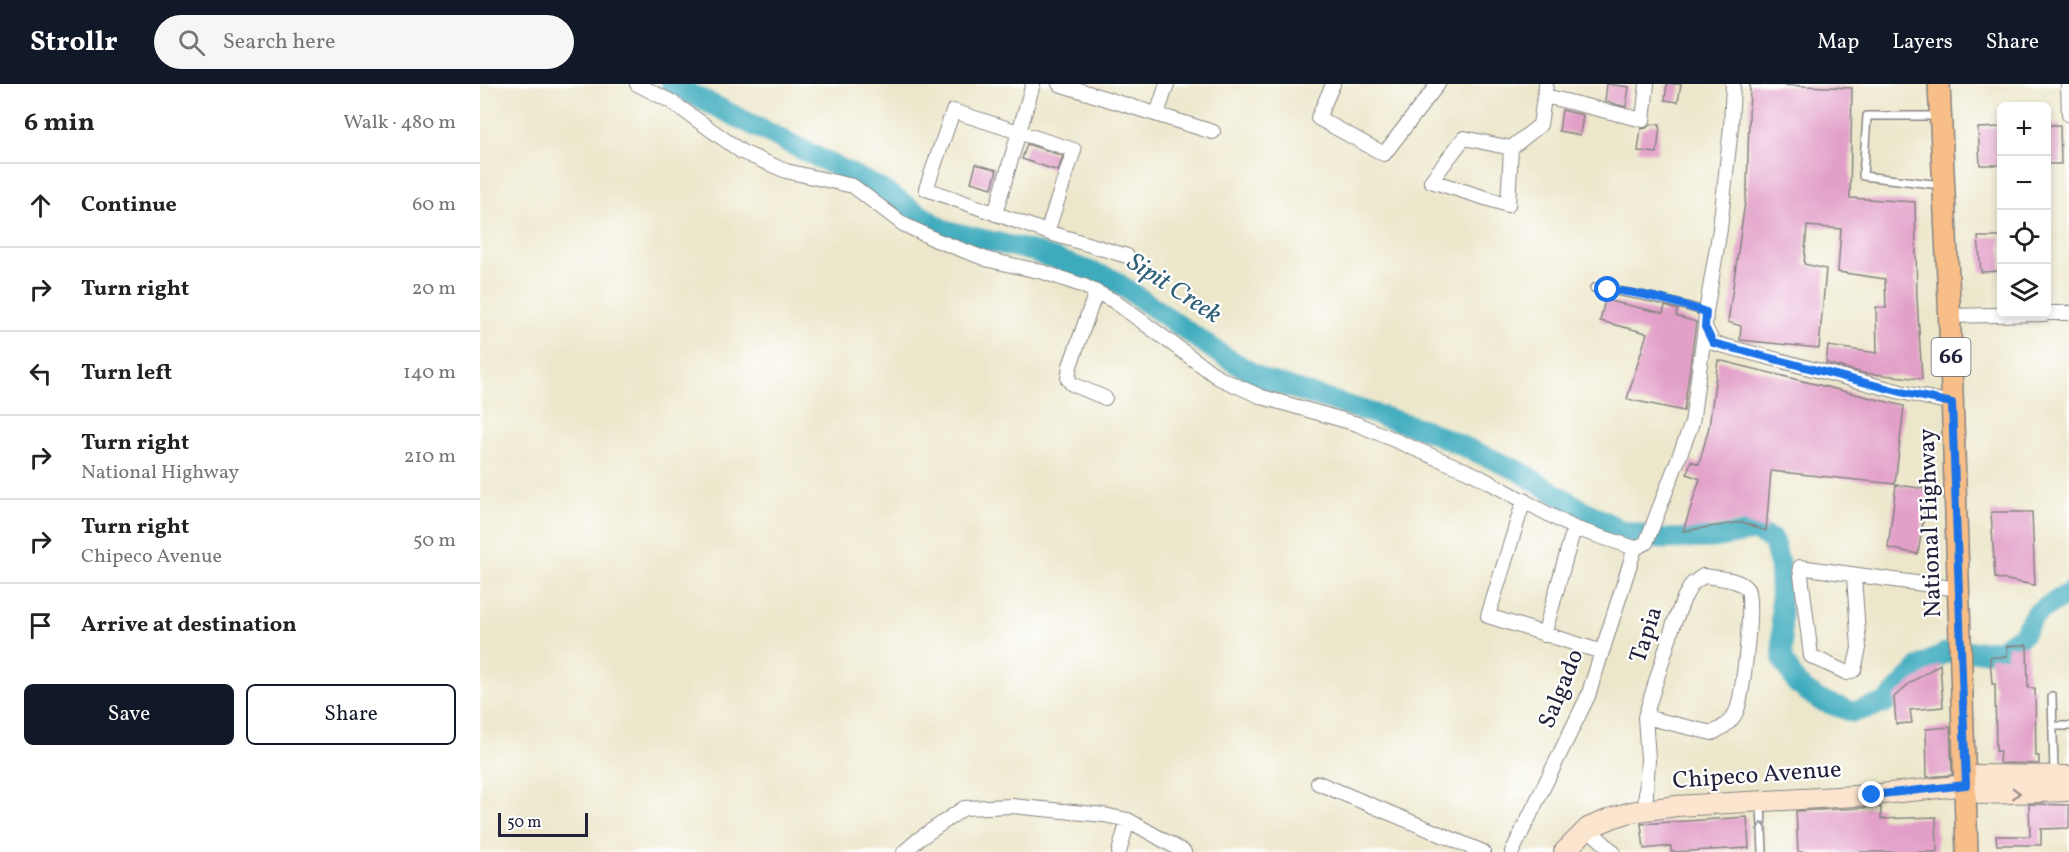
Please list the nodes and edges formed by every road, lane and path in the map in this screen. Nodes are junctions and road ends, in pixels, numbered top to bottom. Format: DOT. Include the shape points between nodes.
graph roads {
  1 [pos="637,84"];
  2 [pos="1033,84"];
  3 [pos="1059,84"];
  4 [pos="1167,84"];
  5 [pos="1333,84"];
  6 [pos="1438,84"];
  7 [pos="1647,84"];
  8 [pos="1732,84"];
  9 [pos="1939,84"];
  10 [pos="2068,84"];
  11 [pos="1546,90"];
  12 [pos="1157,114"];
  13 [pos="2069,115"];
  14 [pos="1941,116"];
  15 [pos="1213,132"];
  16 [pos="1018,133"];
  17 [pos="1511,148"];
  18 [pos="1944,185"];
  19 [pos="996,214"];
  20 [pos="1047,232"];
  21 [pos="1127,256"];
  22 [pos="1594,288"];
  23 [pos="1096,292"];
  24 [pos="1706,312"];
  25 [pos="2069,313"];
  26 [pos="2051,314"];
  27 [pos="1997,315"];
  28 [pos="1949,316"];
  29 [pos="1705,327"];
  30 [pos="1105,398"];
  31 [pos="1952,403"];
  32 [pos="1524,500"];
  33 [pos="1574,528"];
  34 [pos="1641,545"];
  35 [pos="1854,576"];
  36 [pos="1959,589"];
  37 [pos="1544,635"];
  38 [pos="1602,652"];
  39 [pos="2052,696"];
  40 [pos="1645,717"];
  41 [pos="2053,726"];
  42 [pos="2069,726"];
  43 [pos="2061,776"];
  44 [pos="1318,783"];
  45 [pos="1966,785"];
  46 [pos="2069,791"];
  47 [pos="1761,800"];
  48 [pos="1645,811"];
  49 [pos="1128,820"];
  50 [pos="1588,828"];
  51 [pos="904,852"];
  52 [pos="1119,852"];
  53 [pos="1184,852"];
  54 [pos="1483,852"];
  55 [pos="1512,852"];
  56 [pos="1564,852"];
  57 [pos="1613,852"];
  58 [pos="1763,852"];
  59 [pos="1967,852"];
  1 -- 23 [label="street" via="672,102 742,152 786,171 853,186 903,224 936,240"];
  2 -- 16 [label="street"];
  3 -- 12 [label="street"];
  4 -- 12 [label="street"];
  5 -- 6 [label="street" via="1318,118 1384,154"];
  7 -- 11 [label="street" via="1643,120"];
  8 -- 24 [label="street, Salgado" via="1720,229"];
  9 -- 14 [label="main road, National Highway / 66"];
  10 -- 13 [label="street"];
  11 -- 17 [label="street" via="1540,125"];
  12 -- 15 [label="street"];
  14 -- 18 [label="main road, National Highway / 66"];
  14 -- 18 [label="lane" via="1867,116 1863,176"];
  16 -- 19 [label="street"];
  16 -- 19 [label="street" via="953,111 926,189"];
  16 -- 20 [label="street" via="1074,150"];
  17 -- 17 [label="street" via="1464,138 1431,181 1508,205"];
  18 -- 28 [label="main road, National Highway / 66"];
  19 -- 20 [label="street"];
  20 -- 21 [label="street"];
  22 -- 24 [label="lane" via="1622,290"];
  23 -- 30 [label="street" via="1068,379"];
  23 -- 32 [label="street" via="1219,378 1262,396 1357,424"];
  24 -- 29 [label="street, Salgado"];
  25 -- 26 [label="street"];
  27 -- 28 [label="street"];
  28 -- 31 [label="main road, National Highway / 66"];
  29 -- 31 [label="street" via="1713,343"];
  29 -- 34 [label="street, Salgado" via="1692,423 1653,526"];
  31 -- 36 [label="main road, National Highway / 66"];
  32 -- 33 [label="street"];
  32 -- 37 [label="street" via="1488,616"];
  33 -- 34 [label="street"];
  33 -- 37 [label="street"];
  34 -- 38 [label="street, Salgado"];
  35 -- 35 [label="street" via="1800,567 1811,656 1847,673 1854,670 1859,648"];
  35 -- 36 [label="street"];
  36 -- 45 [label="main road, National Highway / 66"];
  37 -- 38 [label="street"];
  38 -- 55 [label="street, Salgado" via="1588,696"];
  39 -- 41 [label="lane"];
  40 -- 40 [label="street, Tapia" via="1674,624 1696,579 1703,576 1734,581 1747,589 1748,638 1741,699 1729,722 1712,733"];
  40 -- 48 [label="street, Tapia"];
  41 -- 42 [label="lane"];
  41 -- 43 [label="lane"];
  43 -- 45 [label="main road" via="1980,776"];
  44 -- 54 [label="street"];
  45 -- 46 [label="main road, one-way" via="1982,794"];
  45 -- 47 [label="main road, Chipeco Avenue" via="1872,795"];
  45 -- 59 [label="main road, National Highway / 66"];
  47 -- 48 [label="main road, Chipeco Avenue"];
  58 -- 47 [label="lane, one-way"];
  48 -- 50 [label="main road, Chipeco Avenue" via="1630,812"];
  49 -- 51 [label="street" via="1012,806 964,808"];
  49 -- 52 [label="street"];
  49 -- 53 [label="street"];
  50 -- 56 [label="main road, Chipeco Avenue"];
  50 -- 57 [label="street"];
}
